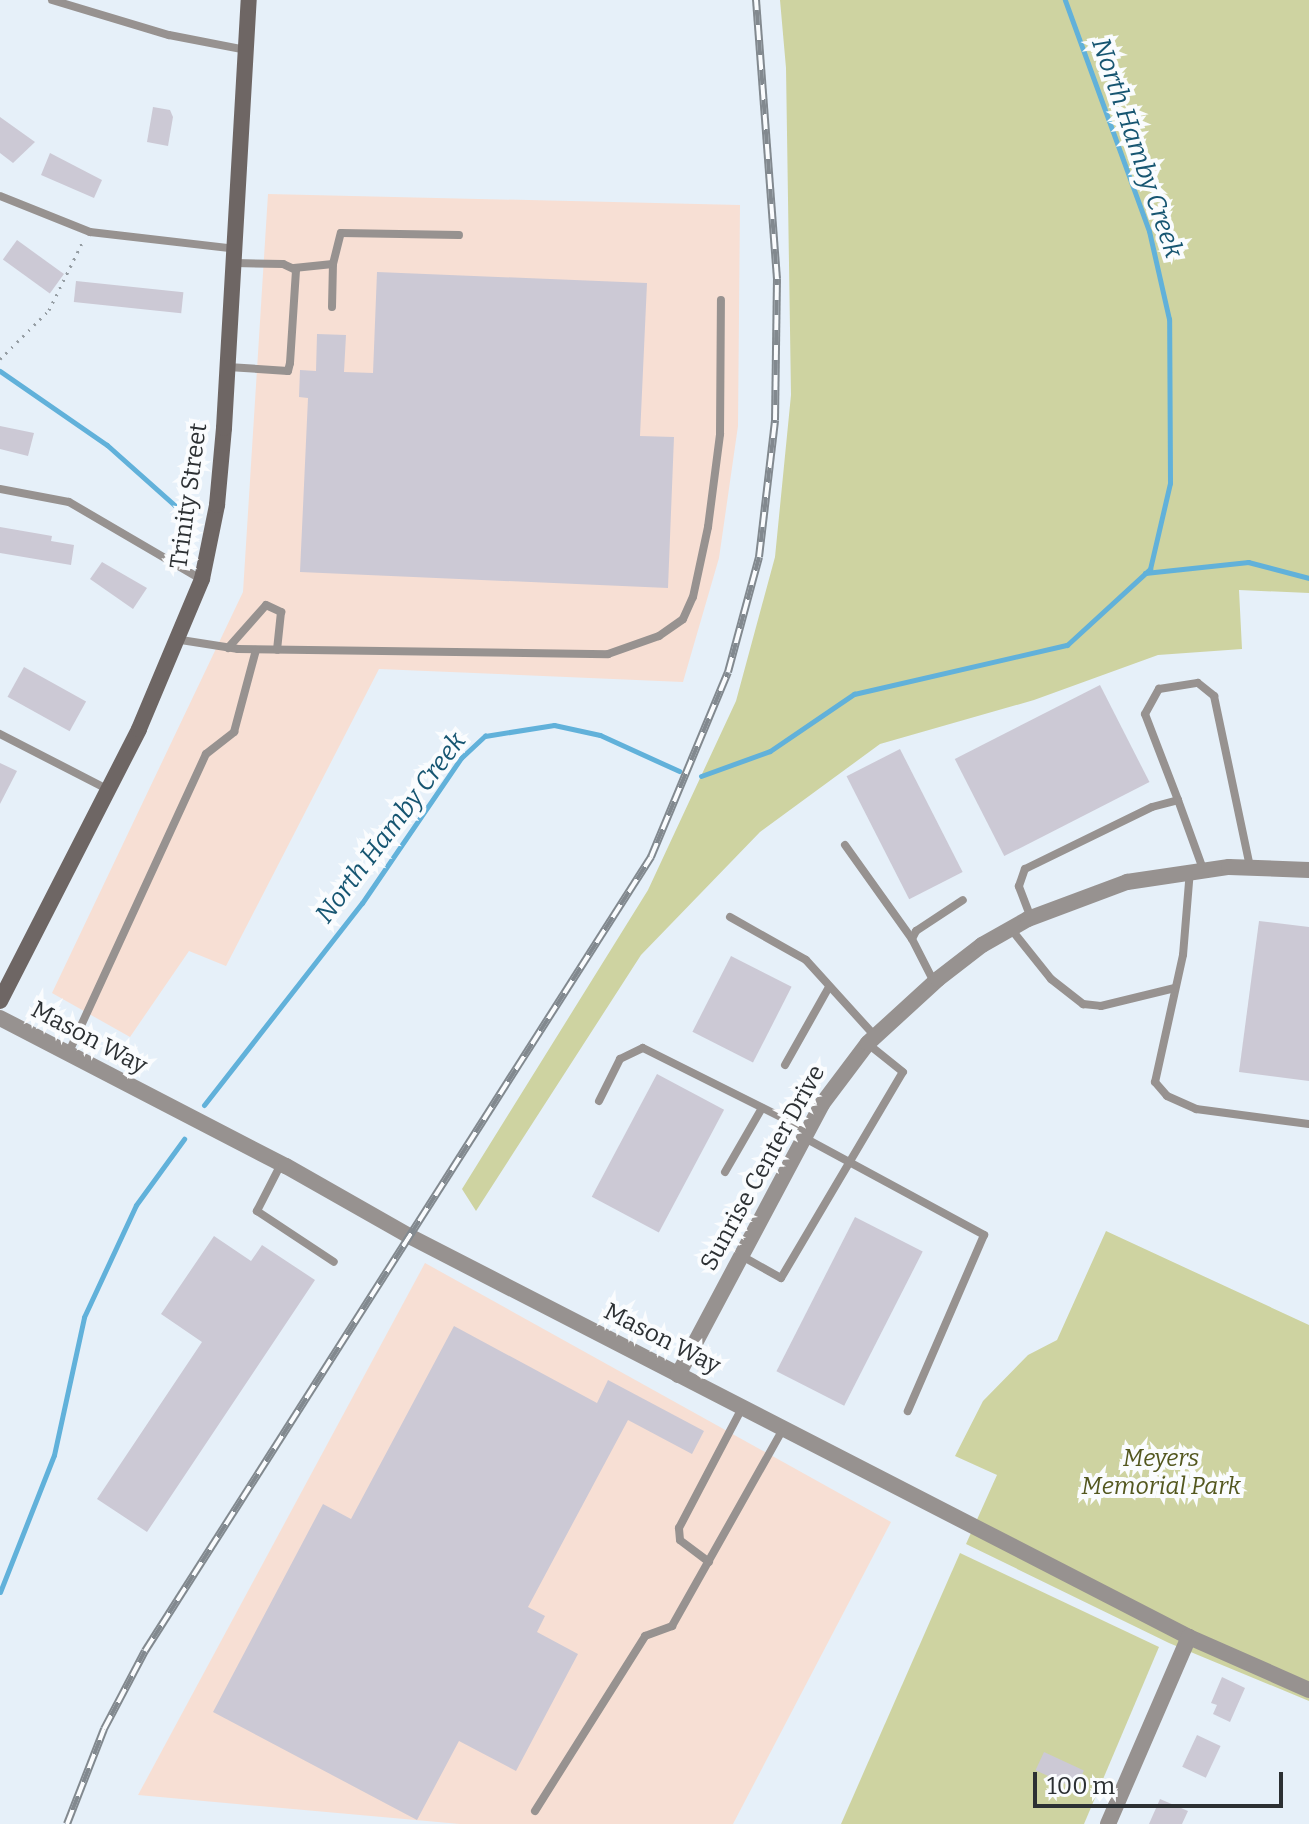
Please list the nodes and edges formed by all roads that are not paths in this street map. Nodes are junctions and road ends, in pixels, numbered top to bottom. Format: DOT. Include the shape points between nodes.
graph roads {
  1 [pos="52,0"];
  2 [pos="249,0"];
  3 [pos="247,50"];
  4 [pos="0,196"];
  5 [pos="459,235"];
  6 [pos="236,256"];
  7 [pos="333,264"];
  8 [pos="294,268"];
  9 [pos="721,300"];
  10 [pos="332,307"];
  11 [pos="228,367"];
  12 [pos="0,489"];
  13 [pos="202,579"];
  14 [pos="181,640"];
  15 [pos="228,648"];
  16 [pos="256,650"];
  17 [pos="277,650"];
  18 [pos="0,734"];
  19 [pos="110,790"];
  20 [pos="1178,800"];
  21 [pos="845,845"];
  22 [pos="1250,867"];
  23 [pos="1197,869"];
  24 [pos="1309,870"];
  25 [pos="963,900"];
  26 [pos="730,917"];
  27 [pos="1031,918"];
  28 [pos="1011,929"];
  29 [pos="912,939"];
  30 [pos="934,982"];
  31 [pos="829,987"];
  32 [pos="1175,988"];
  33 [pos="0,1001"];
  34 [pos="0,1018"];
  35 [pos="871,1039"];
  36 [pos="68,1055"];
  37 [pos="785,1065"];
  38 [pos="599,1101"];
  39 [pos="762,1108"];
  40 [pos="1309,1124"];
  41 [pos="805,1133"];
  42 [pos="847,1161"];
  43 [pos="281,1163"];
  44 [pos="725,1172"];
  45 [pos="740,1254"];
  46 [pos="334,1262"];
  47 [pos="678,1375"];
  48 [pos="742,1408"];
  49 [pos="908,1411"];
  50 [pos="783,1429"];
  51 [pos="709,1562"];
  52 [pos="1189,1637"];
  53 [pos="1309,1690"];
  54 [pos="535,1811"];
  55 [pos="1108,1824"];
  1 -- 3 [label="lane" via="169,35"];
  2 -- 3 [label="street, Trinity Street"];
  3 -- 6 [label="street, Trinity Street"];
  4 -- 6 [label="lane" via="85,230"];
  5 -- 7 [label="lane" via="346,231 336,237"];
  6 -- 8 [label="lane"];
  6 -- 11 [label="street, Trinity Street"];
  7 -- 8 [label="lane"];
  7 -- 10 [label="lane"];
  8 -- 11 [label="lane" via="288,371"];
  9 -- 17 [label="lane" via="720,434 708,527 683,619 659,636 608,654"];
  11 -- 13 [label="street, Trinity Street" via="217,505"];
  12 -- 13 [label="lane" via="69,502"];
  13 -- 14 [label="street, Trinity Street"];
  14 -- 15 [label="lane"];
  14 -- 19 [label="street, Trinity Street"];
  15 -- 16 [label="lane"];
  15 -- 17 [label="lane" via="266,605 281,612"];
  16 -- 17 [label="lane"];
  16 -- 36 [label="lane" via="234,732 206,754"];
  18 -- 19 [label="lane"];
  19 -- 33 [label="street, Trinity Street"];
  20 -- 22 [label="lane" via="1145,714 1159,689 1198,683 1214,696"];
  20 -- 23 [label="lane"];
  20 -- 27 [label="lane" via="1152,807 1025,869 1019,886"];
  21 -- 29 [label="lane"];
  22 -- 23 [label="street, Sunrise Center Drive"];
  22 -- 24 [label="street, Sunrise Center Drive"];
  23 -- 27 [label="street, Sunrise Center Drive" via="1127,882"];
  23 -- 32 [label="lane"];
  25 -- 29 [label="lane"];
  26 -- 31 [label="lane" via="783,943"];
  27 -- 28 [label="street, Sunrise Center Drive"];
  28 -- 30 [label="street, Sunrise Center Drive"];
  28 -- 32 [label="lane" via="1051,979 1083,1004 1101,1006"];
  29 -- 30 [label="lane"];
  30 -- 35 [label="street, Sunrise Center Drive"];
  31 -- 35 [label="lane"];
  31 -- 37 [label="lane"];
  32 -- 40 [label="lane" via="1155,1082 1167,1096 1196,1109"];
  34 -- 36 [label="street, Mason Way"];
  35 -- 41 [label="street, Sunrise Center Drive"];
  35 -- 42 [label="lane" via="903,1072"];
  36 -- 43 [label="street, Mason Way"];
  38 -- 39 [label="lane" via="620,1059 643,1048"];
  39 -- 41 [label="lane"];
  39 -- 44 [label="lane"];
  41 -- 42 [label="lane"];
  41 -- 45 [label="street, Sunrise Center Drive"];
  42 -- 45 [label="lane" via="781,1278"];
  42 -- 49 [label="lane" via="984,1235"];
  43 -- 46 [label="lane" via="257,1211"];
  43 -- 47 [label="street, Mason Way"];
  45 -- 47 [label="street, Sunrise Center Drive"];
  47 -- 48 [label="street, Mason Way"];
  48 -- 50 [label="street, Mason Way"];
  48 -- 51 [label="lane" via="679,1528 680,1540"];
  50 -- 51 [label="lane"];
  50 -- 52 [label="street, Mason Way"];
  51 -- 54 [label="lane" via="672,1626 645,1636"];
  52 -- 53 [label="street, Mason Way"];
  52 -- 55 [label="street"];
}
